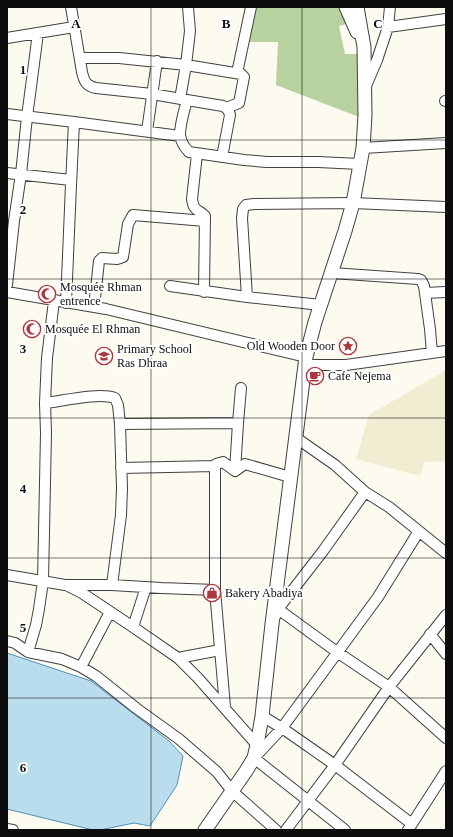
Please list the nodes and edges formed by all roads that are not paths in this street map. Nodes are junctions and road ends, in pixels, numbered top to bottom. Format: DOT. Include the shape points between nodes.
graph roads {
  1 [pos="71,7"];
  2 [pos="188,7"];
  3 [pos="251,7"];
  4 [pos="346,7"];
  5 [pos="357,7"];
  6 [pos="390,7"];
  7 [pos="446,19"];
  8 [pos="74,27"];
  9 [pos="388,27"];
  10 [pos="38,33"];
  11 [pos="7,38"];
  12 [pos="364,46"];
  13 [pos="80,58"];
  14 [pos="157,61"];
  15 [pos="186,65"];
  16 [pos="237,73"];
  17 [pos="365,87"];
  18 [pos="152,94"];
  19 [pos="183,100"];
  20 [pos="226,108"];
  21 [pos="7,114"];
  22 [pos="27,117"];
  23 [pos="74,122"];
  24 [pos="147,132"];
  25 [pos="180,136"];
  26 [pos="446,143"];
  27 [pos="363,148"];
  28 [pos="196,154"];
  29 [pos="222,157"];
  30 [pos="360,164"];
  31 [pos="7,173"];
  32 [pos="22,174"];
  33 [pos="71,180"];
  34 [pos="353,203"];
  35 [pos="446,207"];
  36 [pos="205,221"];
  37 [pos="332,273"];
  38 [pos="7,285"];
  39 [pos="170,286"];
  40 [pos="7,292"];
  41 [pos="204,292"];
  42 [pos="446,292"];
  43 [pos="425,293"];
  44 [pos="247,297"];
  45 [pos="54,301"];
  46 [pos="66,303"];
  47 [pos="321,305"];
  48 [pos="94,307"];
  49 [pos="446,351"];
  50 [pos="432,353"];
  51 [pos="305,361"];
  52 [pos="241,388"];
  53 [pos="45,403"];
  54 [pos="238,423"];
  55 [pos="120,424"];
  56 [pos="295,437"];
  57 [pos="215,466"];
  58 [pos="121,468"];
  59 [pos="236,471"];
  60 [pos="290,477"];
  61 [pos="365,492"];
  62 [pos="419,531"];
  63 [pos="446,553"];
  64 [pos="7,575"];
  65 [pos="43,581"];
  66 [pos="64,585"];
  67 [pos="112,585"];
  68 [pos="146,587"];
  69 [pos="215,590"];
  70 [pos="278,609"];
  71 [pos="110,612"];
  72 [pos="446,615"];
  73 [pos="272,624"];
  74 [pos="133,626"];
  75 [pos="430,634"];
  76 [pos="7,641"];
  77 [pos="220,650"];
  78 [pos="28,652"];
  79 [pos="338,652"];
  80 [pos="446,654"];
  81 [pos="178,658"];
  82 [pos="81,667"];
  83 [pos="389,687"];
  84 [pos="225,707"];
  85 [pos="262,716"];
  86 [pos="282,728"];
  87 [pos="446,738"];
  88 [pos="257,745"];
  89 [pos="254,758"];
  90 [pos="335,764"];
  91 [pos="446,771"];
  92 [pos="232,791"];
  93 [pos="308,801"];
  94 [pos="410,827"];
  95 [pos="7,829"];
  96 [pos="13,830"];
  97 [pos="205,830"];
  98 [pos="276,830"];
  99 [pos="286,830"];
  100 [pos="345,830"];
  1 -- 8 [label="street"];
  2 -- 15 [label="street" via="190,31"];
  3 -- 16 [label="street"];
  4 -- 12 [label="street"];
  5 -- 12 [label="street"];
  6 -- 9 [label="street"];
  7 -- 9 [label="street"];
  8 -- 10 [label="street"];
  8 -- 13 [label="street"];
  9 -- 17 [label="street"];
  10 -- 11 [label="street"];
  10 -- 22 [label="street"];
  12 -- 17 [label="street"];
  13 -- 14 [label="street"];
  13 -- 18 [label="street" via="84,79 91,87"];
  14 -- 15 [label="street"];
  14 -- 18 [label="street"];
  15 -- 16 [label="street"];
  15 -- 19 [label="street"];
  16 -- 20 [label="street" via="244,77 239,103"];
  17 -- 27 [label="street"];
  18 -- 19 [label="street"];
  18 -- 24 [label="street"];
  19 -- 20 [label="street"];
  19 -- 25 [label="street" via="184,114"];
  20 -- 29 [label="street" via="230,115"];
  21 -- 22 [label="street"];
  22 -- 23 [label="street"];
  22 -- 32 [label="street"];
  23 -- 24 [label="street"];
  23 -- 33 [label="street"];
  24 -- 25 [label="street"];
  25 -- 28 [label="street" via="184,147"];
  26 -- 27 [label="street"];
  27 -- 30 [label="street"];
  28 -- 29 [label="street"];
  28 -- 36 [label="street" via="192,199 195,210 204,216"];
  29 -- 30 [label="street" via="267,162"];
  30 -- 34 [label="street"];
  31 -- 32 [label="street"];
  32 -- 33 [label="street"];
  32 -- 38 [label="street"];
  33 -- 46 [label="street"];
  34 -- 35 [label="street"];
  34 -- 37 [label="street"];
  34 -- 44 [label="street" via="246,205 242,218"];
  36 -- 41 [label="street"];
  36 -- 48 [label="street" via="133,215 128,224 123,257 102,258 99,261"];
  37 -- 43 [label="street" via="418,278 423,282"];
  37 -- 47 [label="street"];
  39 -- 41 [label="street"];
  40 -- 45 [label="street"];
  41 -- 44 [label="street"];
  42 -- 43 [label="street"];
  43 -- 50 [label="street"];
  44 -- 47 [label="street"];
  45 -- 46 [label="street"];
  45 -- 53 [label="street" via="48,346"];
  46 -- 48 [label="street"];
  47 -- 51 [label="street"];
  48 -- 51 [label="street"];
  49 -- 50 [label="street"];
  50 -- 51 [label="street" via="346,365"];
  51 -- 56 [label="street"];
  52 -- 54 [label="street"];
  53 -- 55 [label="street" via="99,396 115,398"];
  53 -- 65 [label="street"];
  54 -- 55 [label="street"];
  54 -- 59 [label="street"];
  55 -- 58 [label="street"];
  56 -- 60 [label="street"];
  56 -- 61 [label="street" via="335,465"];
  57 -- 58 [label="street"];
  57 -- 59 [label="street" via="223,462"];
  57 -- 69 [label="street"];
  58 -- 67 [label="street" via="121,515"];
  59 -- 60 [label="street" via="245,464"];
  60 -- 73 [label="street"];
  61 -- 62 [label="street"];
  61 -- 70 [label="street"];
  62 -- 63 [label="street"];
  62 -- 79 [label="street" via="378,597"];
  64 -- 65 [label="street"];
  65 -- 66 [label="street"];
  65 -- 78 [label="street" via="36,625"];
  66 -- 67 [label="street"];
  66 -- 71 [label="street" via="82,593"];
  67 -- 68 [label="street"];
  68 -- 69 [label="street"];
  68 -- 74 [label="street"];
  69 -- 77 [label="street"];
  70 -- 73 [label="street"];
  70 -- 79 [label="street"];
  71 -- 74 [label="street"];
  71 -- 82 [label="street"];
  72 -- 75 [label="street"];
  73 -- 85 [label="street"];
  74 -- 81 [label="street"];
  75 -- 80 [label="street"];
  75 -- 83 [label="street"];
  76 -- 78 [label="street"];
  77 -- 81 [label="street"];
  77 -- 84 [label="street"];
  78 -- 82 [label="street" via="62,658"];
  79 -- 83 [label="street"];
  79 -- 86 [label="street"];
  81 -- 84 [label="street"];
  82 -- 92 [label="street" via="179,739 217,772"];
  83 -- 87 [label="street"];
  83 -- 90 [label="street"];
  84 -- 88 [label="street"];
  85 -- 86 [label="street"];
  85 -- 88 [label="street"];
  86 -- 89 [label="street"];
  86 -- 90 [label="street"];
  88 -- 89 [label="street"];
  89 -- 92 [label="street"];
  89 -- 93 [label="street"];
  90 -- 93 [label="street"];
  90 -- 94 [label="street"];
  91 -- 94 [label="street"];
  92 -- 97 [label="street"];
  92 -- 98 [label="street"];
  93 -- 99 [label="street"];
  93 -- 100 [label="street"];
  95 -- 96 [label="street"];
}
